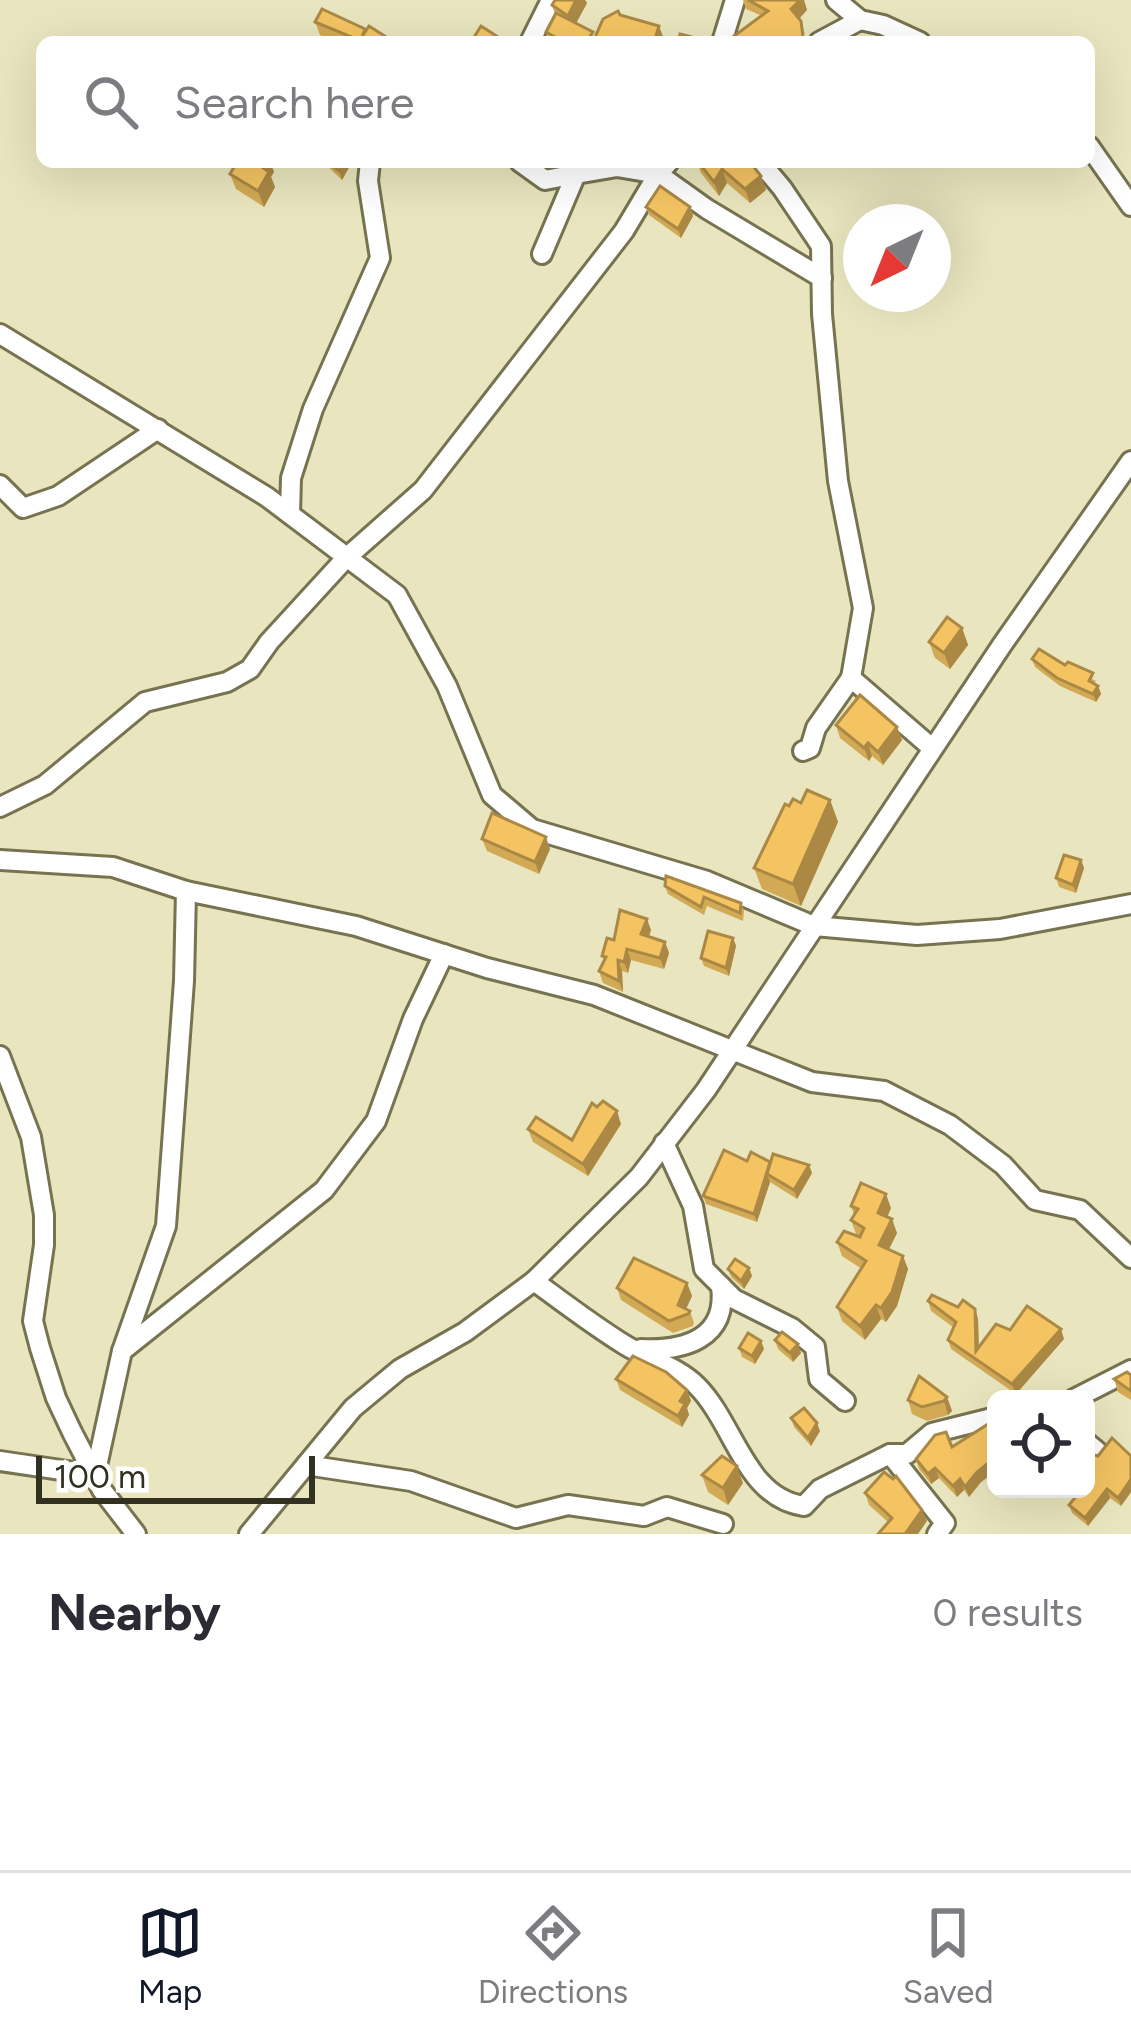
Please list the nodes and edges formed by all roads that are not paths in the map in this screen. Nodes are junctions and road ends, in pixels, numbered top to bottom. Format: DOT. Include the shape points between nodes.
graph roads {
  1 [pos="551,0"];
  2 [pos="735,0"];
  3 [pos="836,0"];
  4 [pos="860,20"];
  5 [pos="533,36"];
  6 [pos="724,36"];
  7 [pos="830,36"];
  8 [pos="907,36"];
  9 [pos="1095,155"];
  10 [pos="369,168"];
  11 [pos="528,168"];
  12 [pos="607,168"];
  13 [pos="664,168"];
  14 [pos="765,168"];
  15 [pos="576,174"];
  16 [pos="1131,206"];
  17 [pos="542,254"];
  18 [pos="822,278"];
  19 [pos="3,343"];
  20 [pos="158,429"];
  21 [pos="1131,460"];
  22 [pos="0,485"];
  23 [pos="290,514"];
  24 [pos="346,558"];
  25 [pos="851,678"];
  26 [pos="932,748"];
  27 [pos="803,751"];
  28 [pos="0,807"];
  29 [pos="0,860"];
  30 [pos="186,891"];
  31 [pos="1131,904"];
  32 [pos="814,926"];
  33 [pos="444,954"];
  34 [pos="732,1050"];
  35 [pos="0,1056"];
  36 [pos="664,1143"];
  37 [pos="1131,1258"];
  38 [pos="534,1282"];
  39 [pos="721,1286"];
  40 [pos="688,1347"];
  41 [pos="631,1348"];
  42 [pos="122,1352"];
  43 [pos="1131,1370"];
  44 [pos="695,1384"];
  45 [pos="1092,1390"];
  46 [pos="845,1401"];
  47 [pos="987,1419"];
  48 [pos="890,1454"];
  49 [pos="0,1461"];
  50 [pos="306,1465"];
  51 [pos="95,1475"];
  52 [pos="723,1524"];
  53 [pos="136,1534"];
  54 [pos="249,1534"];
  55 [pos="938,1534"];
  1 -- 5 [label="street"];
  2 -- 6 [label="street"];
  3 -- 4 [label="street"];
  4 -- 7 [label="street"];
  4 -- 8 [label="street"];
  9 -- 16 [label="street"];
  10 -- 23 [label="street" via="380,258 313,409 291,478"];
  11 -- 15 [label="street" via="545,180"];
  12 -- 15 [label="street"];
  13 -- 18 [label="street" via="707,208"];
  13 -- 24 [label="street" via="423,490"];
  14 -- 18 [label="street" via="821,246"];
  15 -- 17 [label="street"];
  18 -- 25 [label="street" via="838,481 863,608"];
  19 -- 20 [label="street"];
  20 -- 22 [label="street" via="40,502 23,508"];
  20 -- 23 [label="street"];
  21 -- 26 [label="street"];
  23 -- 24 [label="street"];
  24 -- 28 [label="street" via="250,669 145,702 45,785"];
  24 -- 32 [label="street" via="397,595 447,686 491,795 532,829 707,881"];
  25 -- 26 [label="street"];
  25 -- 27 [label="street"];
  26 -- 32 [label="street"];
  29 -- 30 [label="street" via="113,867"];
  30 -- 33 [label="street" via="356,926"];
  30 -- 42 [label="street" via="166,1226"];
  31 -- 32 [label="street" via="937,934"];
  32 -- 34 [label="street"];
  33 -- 34 [label="street" via="594,995"];
  33 -- 42 [label="street" via="376,1121 323,1190"];
  34 -- 36 [label="street"];
  34 -- 37 [label="street" via="812,1082 884,1091 946,1122 1035,1200 1080,1210"];
  35 -- 51 [label="street" via="31,1137 44,1215 33,1321 56,1398"];
  36 -- 38 [label="street"];
  36 -- 39 [label="street" via="693,1206 704,1269"];
  38 -- 41 [label="street"];
  38 -- 50 [label="street" via="400,1369 353,1408"];
  39 -- 40 [label="street" via="723,1301 707,1333"];
  39 -- 46 [label="street" via="815,1347 819,1379"];
  40 -- 41 [label="street"];
  40 -- 44 [label="street"];
  41 -- 44 [label="street"];
  42 -- 51 [label="street"];
  43 -- 45 [label="street"];
  44 -- 48 [label="street" via="763,1487 783,1503 804,1506"];
  47 -- 48 [label="street"];
  48 -- 55 [label="street" via="946,1523"];
  49 -- 51 [label="street"];
  50 -- 52 [label="street" via="411,1480 516,1518 568,1505 644,1516 667,1507"];
  50 -- 54 [label="street"];
  51 -- 53 [label="street"];
}
